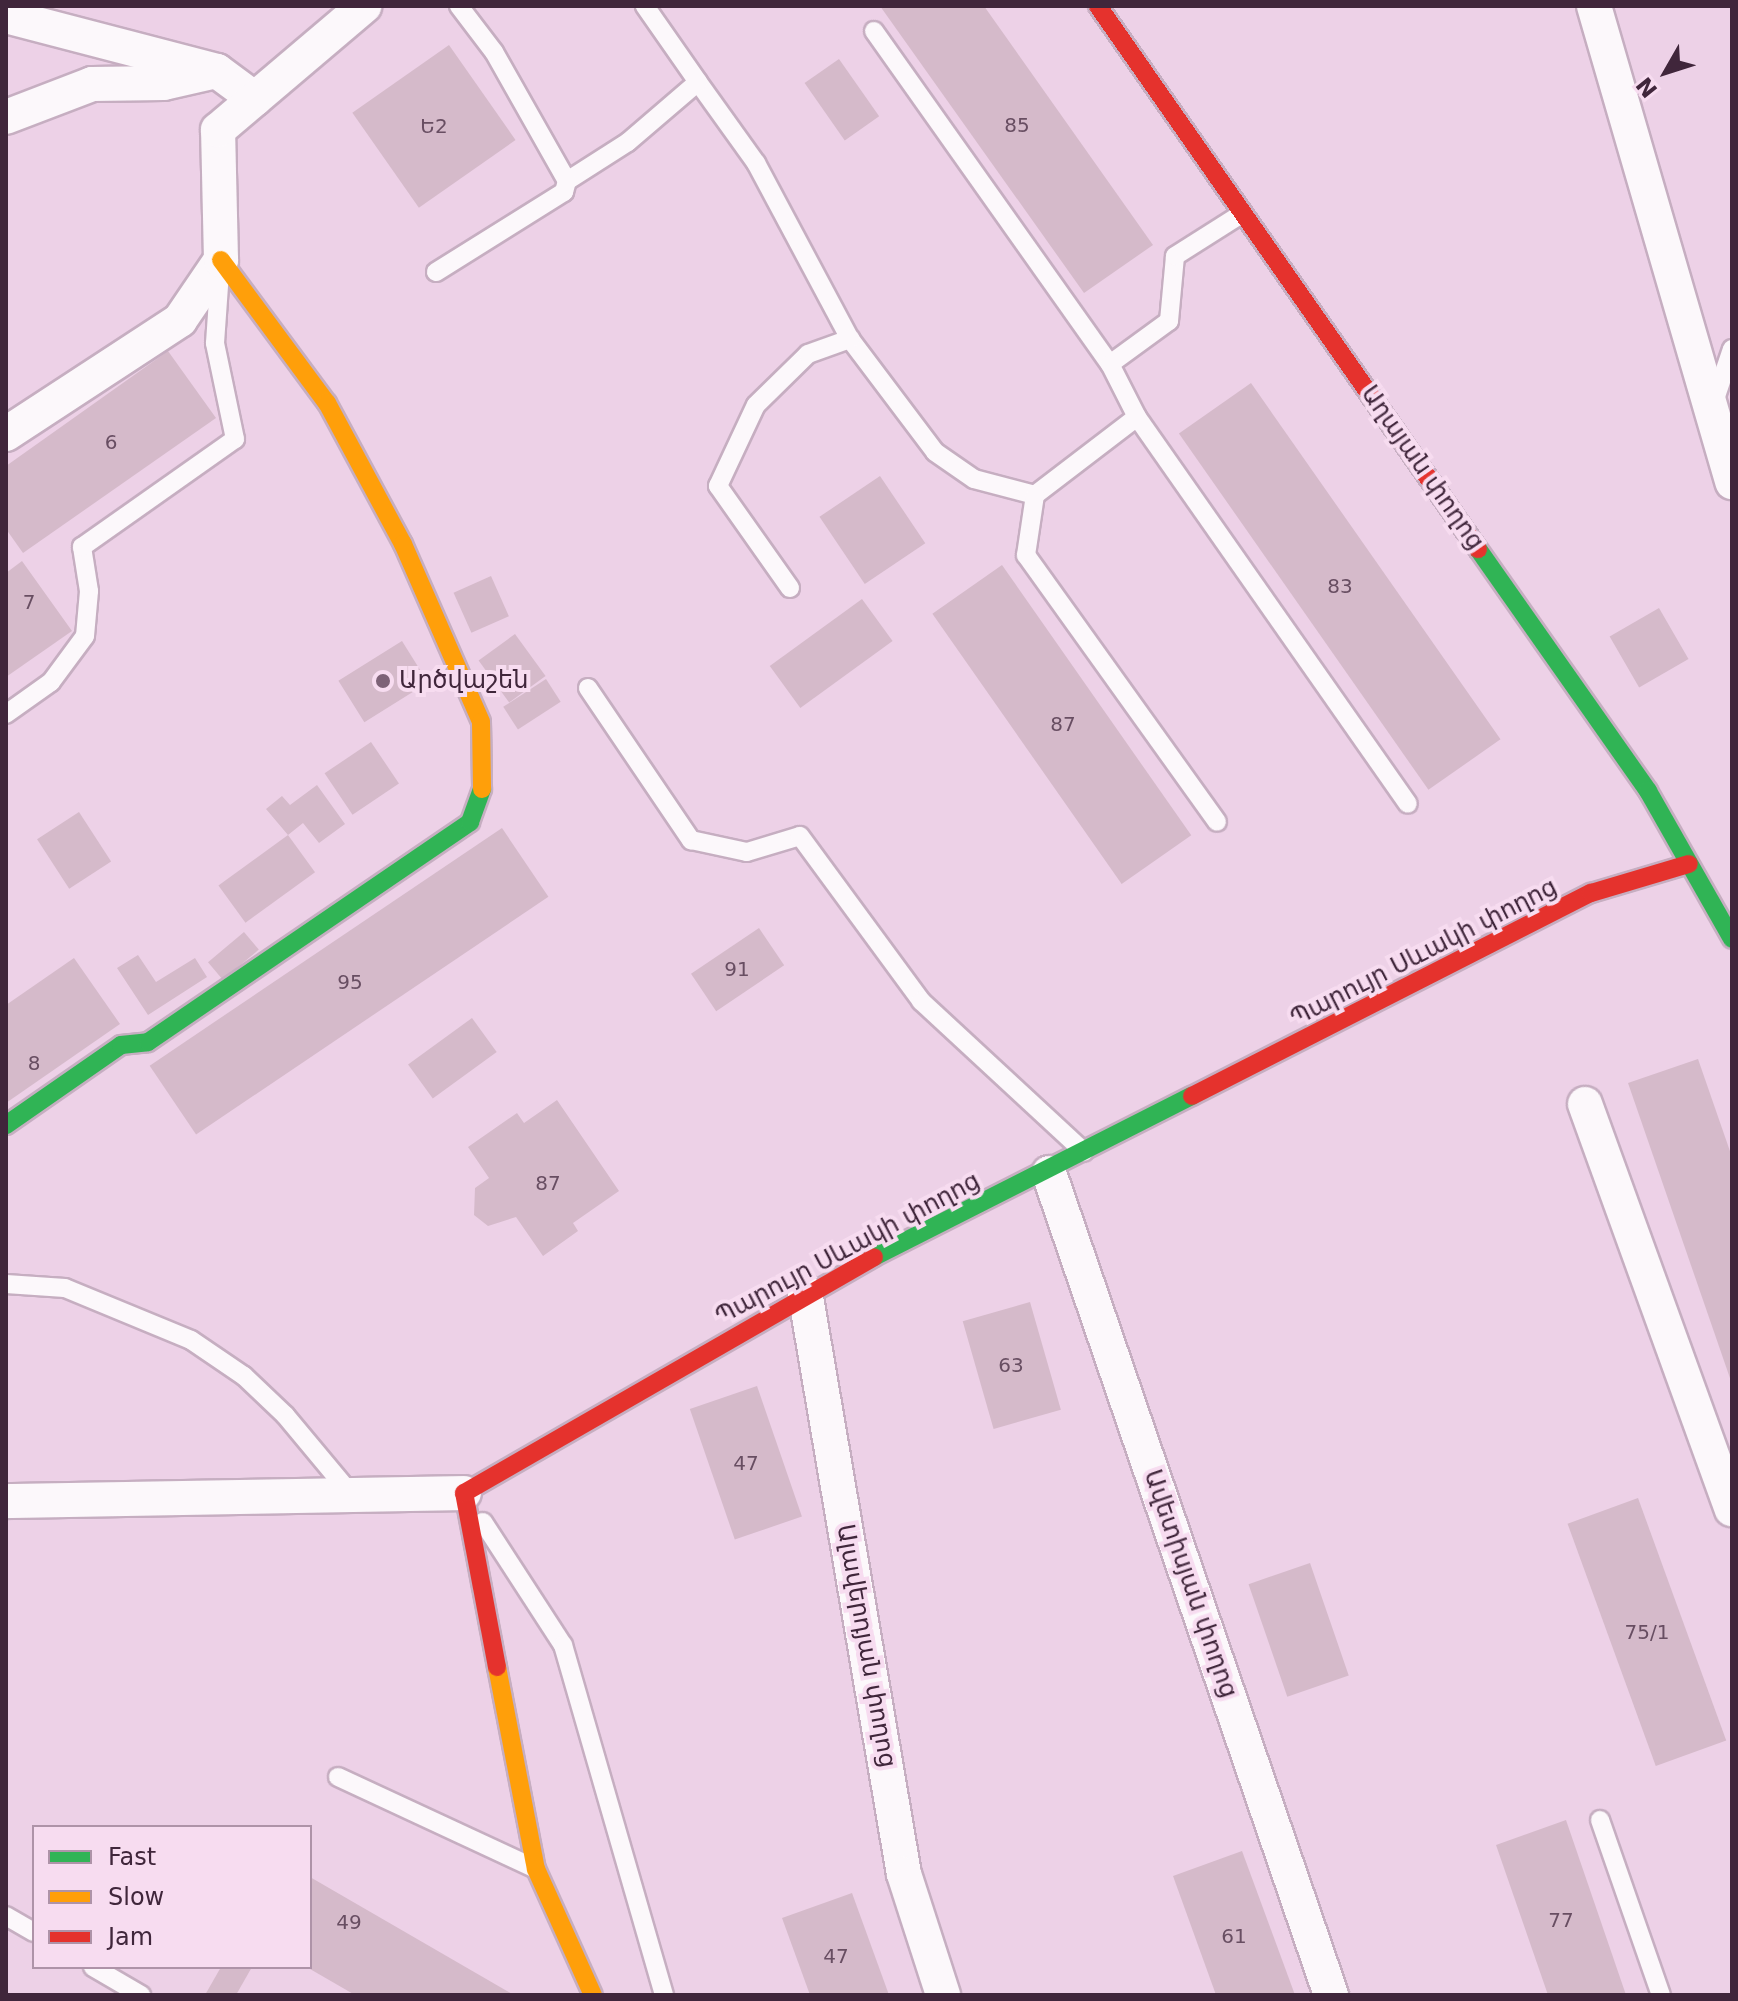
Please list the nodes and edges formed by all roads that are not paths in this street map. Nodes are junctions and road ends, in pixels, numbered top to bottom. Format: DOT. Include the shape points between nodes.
graph roads {
  1 [pos="364,6"];
  2 [pos="459,6"];
  3 [pos="645,6"];
  4 [pos="1098,6"];
  5 [pos="1594,6"];
  6 [pos="12,13"];
  7 [pos="874,31"];
  8 [pos="217,71"];
  9 [pos="698,82"];
  10 [pos="255,99"];
  11 [pos="6,117"];
  12 [pos="567,181"];
  13 [pos="1243,213"];
  14 [pos="221,260"];
  15 [pos="436,272"];
  16 [pos="850,339"];
  17 [pos="1732,349"];
  18 [pos="1110,364"];
  19 [pos="1711,412"];
  20 [pos="1137,417"];
  21 [pos="6,434"];
  22 [pos="1732,482"];
  23 [pos="1035,495"];
  24 [pos="790,588"];
  25 [pos="588,688"];
  26 [pos="6,714"];
  27 [pos="1408,804"];
  28 [pos="1217,822"];
  29 [pos="1689,864"];
  30 [pos="1732,939"];
  31 [pos="1585,1104"];
  32 [pos="6,1125"];
  33 [pos="1086,1154"];
  34 [pos="1049,1173"];
  35 [pos="6,1284"];
  36 [pos="805,1292"];
  37 [pos="350,1493"];
  38 [pos="464,1493"];
  39 [pos="6,1501"];
  40 [pos="1732,1509"];
  41 [pos="338,1777"];
  42 [pos="1600,1820"];
  43 [pos="536,1869"];
  44 [pos="6,1916"];
  45 [pos="32,1931"];
  46 [pos="96,1969"];
  47 [pos="141,1995"];
  48 [pos="593,1995"];
  49 [pos="664,1995"];
  50 [pos="943,1995"];
  51 [pos="1331,1995"];
  52 [pos="1661,1995"];
  1 -- 10 [label="street"];
  2 -- 12 [label="lane" via="494,52"];
  3 -- 9 [label="lane"];
  4 -- 13 [label="street, Աղայան փողոց"];
  5 -- 19 [label="street"];
  6 -- 8 [label="street"];
  7 -- 18 [label="lane"];
  8 -- 10 [label="street"];
  8 -- 11 [label="street" via="164,83 92,84"];
  9 -- 12 [label="lane" via="628,142"];
  9 -- 16 [label="lane" via="756,163"];
  10 -- 14 [label="street" via="218,130"];
  12 -- 15 [label="lane" via="564,192"];
  13 -- 18 [label="lane" via="1175,256 1169,321"];
  13 -- 29 [label="street, Աղայան փողոց" via="1648,791"];
  14 -- 21 [label="street" via="180,320"];
  14 -- 26 [label="lane" via="215,343 235,439 82,547 89,591 85,636 51,682"];
  14 -- 32 [label="street" via="327,403 403,544 481,722 485,780 470,822 148,1042 121,1045"];
  16 -- 23 [label="lane" via="935,452 974,479"];
  16 -- 24 [label="lane" via="808,354 756,405 718,486"];
  17 -- 19 [label="lane"];
  18 -- 20 [label="lane"];
  19 -- 22 [label="street"];
  20 -- 23 [label="lane"];
  20 -- 27 [label="lane"];
  23 -- 28 [label="lane" via="1026,555"];
  25 -- 33 [label="lane" via="691,840 747,852 800,836 921,1001"];
  29 -- 30 [label="street, Աղայան փողոց"];
  29 -- 33 [label="street, Պարույր Սևակի փողոց" via="1591,893"];
  31 -- 40 [label="street"];
  33 -- 34 [label="street, Պարույր Սևակի փողոց"];
  34 -- 36 [label="street, Պարույր Սևակի փողոց"];
  34 -- 51 [label="street, Ավետիսյան փողոց"];
  35 -- 37 [label="lane" via="65,1288 191,1340 244,1376 285,1415"];
  36 -- 38 [label="street, Պարույր Սևակի փողոց"];
  36 -- 50 [label="street, Ալավերդյան փողոց" via="904,1874"];
  37 -- 38 [label="street"];
  37 -- 39 [label="street"];
  38 -- 43 [label="street"];
  38 -- 49 [label="lane" via="563,1645"];
  41 -- 43 [label="lane"];
  42 -- 52 [label="lane"];
  43 -- 48 [label="street"];
  44 -- 45 [label="lane"];
  46 -- 47 [label="lane"];
}
